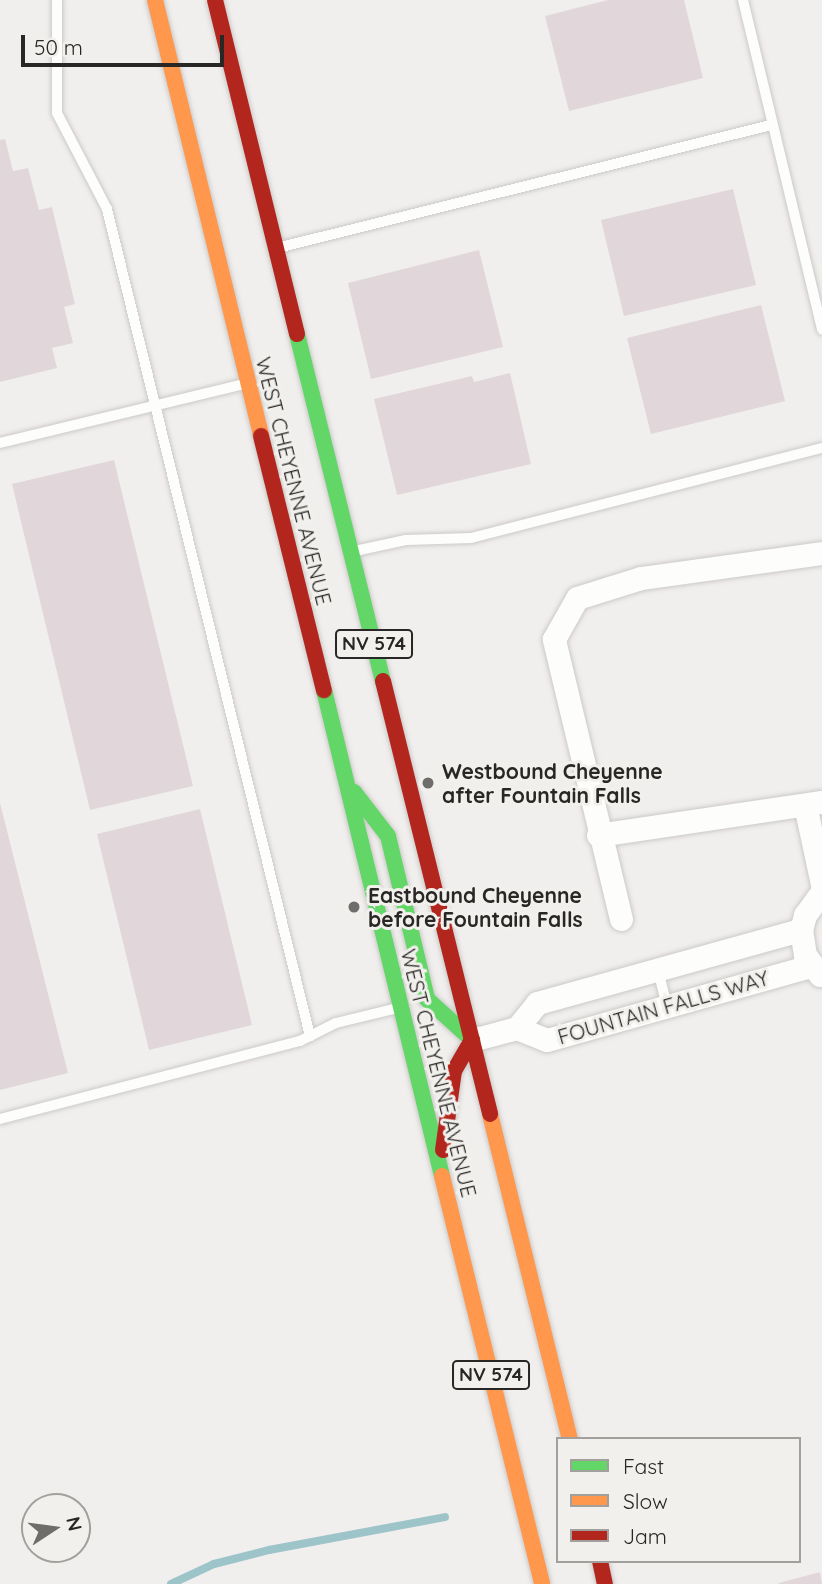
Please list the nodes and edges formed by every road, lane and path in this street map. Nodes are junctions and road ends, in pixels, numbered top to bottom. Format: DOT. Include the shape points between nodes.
graph roads {
  1 [pos="57,0"];
  2 [pos="155,0"];
  3 [pos="215,0"];
  4 [pos="743,0"];
  5 [pos="771,125"];
  6 [pos="277,248"];
  7 [pos="254,254"];
  8 [pos="822,330"];
  9 [pos="249,382"];
  10 [pos="155,404"];
  11 [pos="0,443"];
  12 [pos="822,448"];
  13 [pos="352,552"];
  14 [pos="822,553"];
  15 [pos="346,783"];
  16 [pos="814,804"];
  17 [pos="598,835"];
  18 [pos="822,884"];
  19 [pos="822,892"];
  20 [pos="621,919"];
  21 [pos="801,930"];
  22 [pos="658,970"];
  23 [pos="817,971"];
  24 [pos="667,1006"];
  25 [pos="401,1007"];
  26 [pos="517,1028"];
  27 [pos="310,1036"];
  28 [pos="472,1040"];
  29 [pos="0,1119"];
  30 [pos="440,1166"];
  31 [pos="570,1437"];
  32 [pos="600,1563"];
  33 [pos="542,1584"];
  34 [pos="605,1584"];
  1 -- 10 [label="lane" via="57,113 107,209"];
  2 -- 9 [label="main road, WEST CHEYENNE AVENUE / NV 574" via="225,261"];
  3 -- 6 [label="main road, WEST CHEYENNE AVENUE / NV 574"];
  4 -- 5 [label="lane"];
  5 -- 6 [label="lane"];
  5 -- 8 [label="lane"];
  6 -- 7 [label="main road"];
  6 -- 13 [label="main road, WEST CHEYENNE AVENUE / NV 574"];
  9 -- 10 [label="lane"];
  9 -- 15 [label="main road, WEST CHEYENNE AVENUE / NV 574"];
  10 -- 11 [label="lane"];
  10 -- 27 [label="lane"];
  12 -- 13 [label="lane" via="471,538 406,540"];
  13 -- 28 [label="main road, WEST CHEYENNE AVENUE / NV 574"];
  14 -- 17 [label="street" via="641,578 577,598 554,639"];
  15 -- 25 [label="main road, WEST CHEYENNE AVENUE / NV 574"];
  15 -- 28 [label="main road" via="388,836 427,999"];
  16 -- 17 [label="street"];
  16 -- 18 [label="street"];
  17 -- 20 [label="street"];
  19 -- 21 [label="street" via="805,915"];
  21 -- 22 [label="street, FOUNTAIN FALLS WAY"];
  21 -- 23 [label="street"];
  22 -- 24 [label="lane"];
  22 -- 26 [label="street, FOUNTAIN FALLS WAY" via="537,1003"];
  23 -- 24 [label="street, FOUNTAIN FALLS WAY"];
  24 -- 26 [label="street, FOUNTAIN FALLS WAY" via="547,1040"];
  25 -- 27 [label="lane" via="336,1023"];
  25 -- 30 [label="main road, WEST CHEYENNE AVENUE / NV 574"];
  26 -- 28 [label="street"];
  27 -- 29 [label="lane"];
  28 -- 30 [label="main road" via="454,1071"];
  28 -- 31 [label="main road, WEST CHEYENNE AVENUE / NV 574"];
  30 -- 33 [label="main road, WEST CHEYENNE AVENUE / NV 574"];
  32 -- 34 [label="main road"];
}
